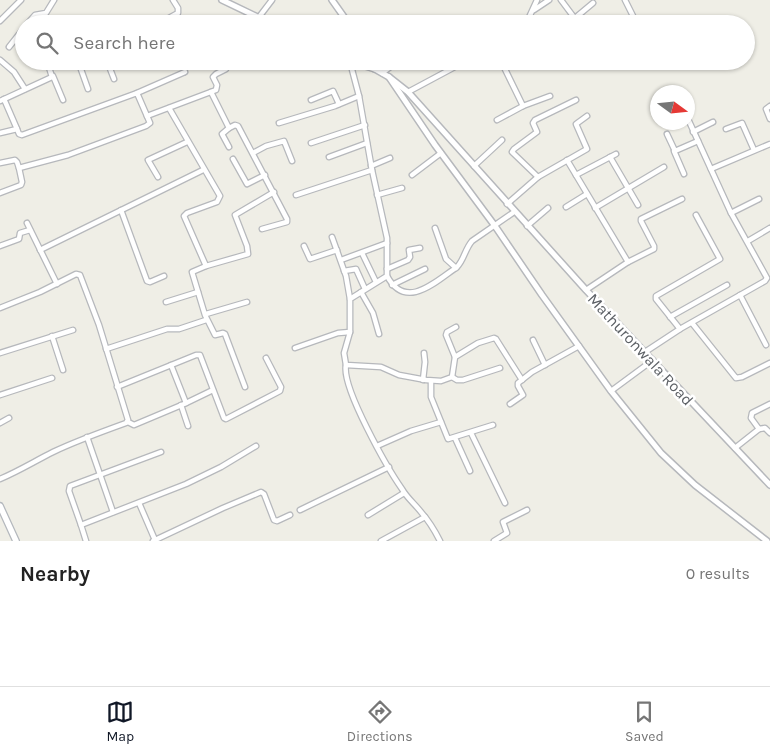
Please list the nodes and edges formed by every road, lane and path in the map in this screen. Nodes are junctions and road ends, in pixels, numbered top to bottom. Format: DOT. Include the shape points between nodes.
graph roads {
  1 [pos="22,0"];
  2 [pos="54,0"];
  3 [pos="173,0"];
  4 [pos="222,0"];
  5 [pos="272,0"];
  6 [pos="332,0"];
  7 [pos="537,0"];
  8 [pos="549,0"];
  9 [pos="562,0"];
  10 [pos="625,0"];
  11 [pos="593,2"];
  12 [pos="533,10"];
  13 [pos="35,15"];
  14 [pos="174,15"];
  15 [pos="255,15"];
  16 [pos="261,15"];
  17 [pos="343,15"];
  18 [pos="530,15"];
  19 [pos="573,15"];
  20 [pos="578,15"];
  21 [pos="633,15"];
  22 [pos="0,21"];
  23 [pos="15,39"];
  24 [pos="9,47"];
  25 [pos="0,60"];
  26 [pos="50,70"];
  27 [pos="81,70"];
  28 [pos="110,70"];
  29 [pos="224,70"];
  30 [pos="351,70"];
  31 [pos="375,70"];
  32 [pos="386,70"];
  33 [pos="449,70"];
  34 [pos="505,70"];
  35 [pos="185,72"];
  36 [pos="382,73"];
  37 [pos="53,76"];
  38 [pos="389,77"];
  39 [pos="114,79"];
  40 [pos="25,89"];
  41 [pos="88,89"];
  42 [pos="137,92"];
  43 [pos="211,92"];
  44 [pos="408,92"];
  45 [pos="359,96"];
  46 [pos="550,96"];
  47 [pos="2,100"];
  48 [pos="63,100"];
  49 [pos="311,100"];
  50 [pos="576,100"];
  51 [pos="339,104"];
  52 [pos="523,106"];
  53 [pos="770,106"];
  54 [pos="170,108"];
  55 [pos="147,116"];
  56 [pos="587,116"];
  57 [pos="770,119"];
  58 [pos="497,120"];
  59 [pos="713,122"];
  60 [pos="280,123"];
  61 [pos="365,125"];
  62 [pos="229,128"];
  63 [pos="17,129"];
  64 [pos="726,129"];
  65 [pos="694,132"];
  66 [pos="0,133"];
  67 [pos="667,134"];
  68 [pos="502,140"];
  69 [pos="698,141"];
  70 [pos="187,142"];
  71 [pos="310,143"];
  72 [pos="367,143"];
  73 [pos="770,144"];
  74 [pos="229,147"];
  75 [pos="754,150"];
  76 [pos="674,151"];
  77 [pos="253,153"];
  78 [pos="441,154"];
  79 [pos="616,154"];
  80 [pos="330,156"];
  81 [pos="610,157"];
  82 [pos="390,158"];
  83 [pos="233,159"];
  84 [pos="567,160"];
  85 [pos="292,161"];
  86 [pos="0,163"];
  87 [pos="474,166"];
  88 [pos="664,167"];
  89 [pos="19,168"];
  90 [pos="371,168"];
  91 [pos="711,169"];
  92 [pos="203,170"];
  93 [pos="684,174"];
  94 [pos="265,175"];
  95 [pos="412,175"];
  96 [pos="576,175"];
  97 [pos="158,177"];
  98 [pos="538,177"];
  99 [pos="402,188"];
  100 [pos="628,188"];
  101 [pos="274,192"];
  102 [pos="0,193"];
  103 [pos="296,194"];
  104 [pos="587,194"];
  105 [pos="377,195"];
  106 [pos="682,199"];
  107 [pos="760,199"];
  108 [pos="507,204"];
  109 [pos="638,205"];
  110 [pos="566,207"];
  111 [pos="548,208"];
  112 [pos="595,208"];
  113 [pos="121,210"];
  114 [pos="514,212"];
  115 [pos="732,213"];
  116 [pos="696,215"];
  117 [pos="27,223"];
  118 [pos="495,226"];
  119 [pos="527,226"];
  120 [pos="435,228"];
  121 [pos="770,228"];
  122 [pos="262,229"];
  123 [pos="30,230"];
  124 [pos="332,237"];
  125 [pos="748,241"];
  126 [pos="387,243"];
  127 [pos="0,246"];
  128 [pos="304,246"];
  129 [pos="420,248"];
  130 [pos="40,250"];
  131 [pos="337,250"];
  132 [pos="362,252"];
  133 [pos="341,260"];
  134 [pos="628,262"];
  135 [pos="206,266"];
  136 [pos="456,268"];
  137 [pos="387,269"];
  138 [pos="425,269"];
  139 [pos="344,271"];
  140 [pos="164,276"];
  141 [pos="387,276"];
  142 [pos="376,282"];
  143 [pos="57,284"];
  144 [pos="392,285"];
  145 [pos="727,285"];
  146 [pos="586,290"];
  147 [pos="363,291"];
  148 [pos="198,292"];
  149 [pos="740,295"];
  150 [pos="350,299"];
  151 [pos="166,302"];
  152 [pos="247,302"];
  153 [pos="0,308"];
  154 [pos="206,317"];
  155 [pos="670,317"];
  156 [pos="692,323"];
  157 [pos="456,327"];
  158 [pos="680,329"];
  159 [pos="73,330"];
  160 [pos="350,332"];
  161 [pos="379,334"];
  162 [pos="52,336"];
  163 [pos="534,340"];
  164 [pos="766,345"];
  165 [pos="579,346"];
  166 [pos="295,348"];
  167 [pos="106,349"];
  168 [pos="645,352"];
  169 [pos="0,353"];
  170 [pos="424,353"];
  171 [pos="456,357"];
  172 [pos="266,358"];
  173 [pos="653,360"];
  174 [pos="770,363"];
  175 [pos="171,365"];
  176 [pos="346,365"];
  177 [pos="545,365"];
  178 [pos="500,368"];
  179 [pos="63,370"];
  180 [pos="452,377"];
  181 [pos="52,378"];
  182 [pos="423,380"];
  183 [pos="522,380"];
  184 [pos="431,381"];
  185 [pos="117,387"];
  186 [pos="245,387"];
  187 [pos="213,390"];
  188 [pos="611,392"];
  189 [pos="0,395"];
  190 [pos="183,404"];
  191 [pos="510,404"];
  192 [pos="770,404"];
  193 [pos="9,418"];
  194 [pos="128,422"];
  195 [pos="441,422"];
  196 [pos="0,423"];
  197 [pos="493,425"];
  198 [pos="188,426"];
  199 [pos="759,429"];
  200 [pos="471,433"];
  201 [pos="770,433"];
  202 [pos="87,437"];
  203 [pos="455,438"];
  204 [pos="256,446"];
  205 [pos="377,446"];
  206 [pos="735,448"];
  207 [pos="161,452"];
  208 [pos="389,467"];
  209 [pos="470,472"];
  210 [pos="100,475"];
  211 [pos="0,479"];
  212 [pos="770,485"];
  213 [pos="404,493"];
  214 [pos="139,503"];
  215 [pos="505,503"];
  216 [pos="0,506"];
  217 [pos="300,510"];
  218 [pos="527,510"];
  219 [pos="113,512"];
  220 [pos="290,514"];
  221 [pos="368,515"];
  222 [pos="425,517"];
  223 [pos="81,525"];
  224 [pos="16,541"];
  225 [pos="86,541"];
  226 [pos="154,541"];
  227 [pos="381,541"];
  228 [pos="440,541"];
  229 [pos="494,541"];
  230 [pos="766,541"];
  1 -- 22 [label="street"];
  2 -- 13 [label="street" via="46,13"];
  3 -- 14 [label="street" via="178,8"];
  4 -- 15 [label="street"];
  5 -- 16 [label="street"];
  6 -- 17 [label="street"];
  7 -- 12 [label="street"];
  8 -- 12 [label="street"];
  9 -- 19 [label="street"];
  10 -- 21 [label="street"];
  11 -- 20 [label="street"];
  12 -- 18 [label="street"];
  23 -- 24 [label="street"];
  25 -- 40 [label="street" via="14,72"];
  26 -- 37 [label="street"];
  27 -- 41 [label="street"];
  28 -- 39 [label="street"];
  29 -- 43 [label="street" via="214,75 217,88"];
  30 -- 45 [label="street"];
  31 -- 36 [label="street, Mathuronwala Road"];
  32 -- 36 [label="street"];
  33 -- 44 [label="street"];
  34 -- 52 [label="street"];
  35 -- 42 [label="street"];
  36 -- 38 [label="street, Mathuronwala Road"];
  37 -- 40 [label="street"];
  37 -- 48 [label="street"];
  38 -- 44 [label="street, Mathuronwala Road"];
  38 -- 78 [label="street"];
  40 -- 47 [label="street"];
  42 -- 55 [label="street"];
  42 -- 63 [label="street" via="22,134"];
  43 -- 54 [label="street"];
  43 -- 62 [label="street"];
  44 -- 87 [label="street, Mathuronwala Road"];
  45 -- 51 [label="street"];
  45 -- 61 [label="street"];
  46 -- 52 [label="street"];
  47 -- 63 [label="street"];
  49 -- 51 [label="street" via="333,91"];
  50 -- 98 [label="street" via="535,120 536,133 512,150"];
  51 -- 60 [label="street"];
  52 -- 58 [label="street"];
  53 -- 57 [label="street" via="766,109"];
  54 -- 55 [label="street"];
  54 -- 70 [label="street"];
  55 -- 89 [label="street" via="150,123 146,126 68,155"];
  56 -- 84 [label="street" via="576,124 587,149"];
  59 -- 65 [label="street"];
  61 -- 71 [label="street"];
  61 -- 72 [label="street"];
  62 -- 74 [label="street" via="222,134"];
  62 -- 77 [label="street" via="238,126"];
  63 -- 66 [label="street"];
  64 -- 75 [label="street" via="742,122"];
  65 -- 69 [label="street"];
  67 -- 76 [label="street"];
  68 -- 87 [label="street"];
  69 -- 76 [label="street"];
  69 -- 91 [label="street"];
  70 -- 92 [label="street"];
  70 -- 97 [label="street" via="148,160"];
  72 -- 80 [label="street"];
  72 -- 90 [label="street"];
  73 -- 75 [label="street"];
  75 -- 91 [label="street"];
  76 -- 93 [label="street"];
  77 -- 85 [label="street" via="284,141"];
  77 -- 94 [label="street"];
  78 -- 95 [label="street"];
  78 -- 118 [label="street"];
  79 -- 81 [label="street"];
  81 -- 96 [label="street"];
  81 -- 100 [label="street"];
  82 -- 90 [label="street"];
  83 -- 94 [label="street" via="247,184"];
  84 -- 96 [label="street"];
  84 -- 98 [label="street"];
  86 -- 89 [label="street" via="15,160"];
  87 -- 108 [label="street, Mathuronwala Road"];
  88 -- 100 [label="street"];
  89 -- 102 [label="street" via="21,185"];
  90 -- 103 [label="street"];
  90 -- 105 [label="street"];
  91 -- 115 [label="street"];
  92 -- 113 [label="street"];
  92 -- 135 [label="street" via="220,198 187,213 184,218"];
  94 -- 101 [label="street"];
  96 -- 104 [label="street"];
  98 -- 108 [label="street"];
  99 -- 105 [label="street"];
  100 -- 109 [label="street"];
  100 -- 112 [label="street"];
  101 -- 122 [label="street" via="288,220"];
  101 -- 135 [label="street" via="234,215 248,254"];
  104 -- 110 [label="street"];
  104 -- 112 [label="street"];
  105 -- 126 [label="street"];
  106 -- 134 [label="street" via="641,219 654,248"];
  107 -- 115 [label="street"];
  108 -- 114 [label="street, Mathuronwala Road"];
  111 -- 119 [label="street"];
  112 -- 134 [label="street"];
  113 -- 130 [label="street"];
  113 -- 140 [label="street" via="147,281"];
  114 -- 118 [label="street"];
  114 -- 119 [label="street, Mathuronwala Road"];
  115 -- 125 [label="street"];
  116 -- 155 [label="street" via="720,259 656,296"];
  117 -- 123 [label="street"];
  118 -- 136 [label="street" via="468,245 461,264"];
  118 -- 165 [label="street"];
  119 -- 146 [label="street, Mathuronwala Road"];
  120 -- 136 [label="street" via="446,259"];
  121 -- 125 [label="street"];
  123 -- 127 [label="street" via="20,233 19,239"];
  123 -- 130 [label="street"];
  124 -- 131 [label="street"];
  125 -- 149 [label="street" via="767,278"];
  126 -- 132 [label="street"];
  126 -- 137 [label="street"];
  128 -- 131 [label="street" via="310,259"];
  129 -- 137 [label="street" via="409,250 408,259"];
  130 -- 143 [label="street"];
  131 -- 133 [label="street"];
  132 -- 133 [label="street"];
  132 -- 142 [label="street"];
  133 -- 139 [label="street"];
  134 -- 146 [label="street"];
  135 -- 148 [label="street" via="192,272"];
  136 -- 144 [label="street" via="416,293 402,292"];
  137 -- 141 [label="street"];
  138 -- 144 [label="street"];
  139 -- 147 [label="street" via="356,269"];
  139 -- 150 [label="street"];
  141 -- 142 [label="street"];
  141 -- 144 [label="street"];
  142 -- 147 [label="street"];
  143 -- 153 [label="street"];
  143 -- 167 [label="street" via="76,274 81,276"];
  145 -- 155 [label="street"];
  146 -- 168 [label="street, Mathuronwala Road"];
  147 -- 150 [label="street"];
  147 -- 161 [label="street"];
  148 -- 151 [label="street"];
  148 -- 154 [label="street"];
  149 -- 156 [label="street"];
  149 -- 164 [label="street"];
  150 -- 160 [label="street"];
  152 -- 154 [label="street"];
  154 -- 167 [label="street" via="179,329 168,329"];
  154 -- 186 [label="street" via="215,335 225,334"];
  155 -- 158 [label="street"];
  156 -- 158 [label="street"];
  156 -- 174 [label="street" via="736,378"];
  157 -- 171 [label="street" via="446,335"];
  158 -- 168 [label="street"];
  159 -- 162 [label="street"];
  160 -- 166 [label="street"];
  160 -- 176 [label="street" via="345,348"];
  162 -- 169 [label="street"];
  162 -- 179 [label="street"];
  163 -- 177 [label="street"];
  165 -- 177 [label="street"];
  165 -- 188 [label="street"];
  167 -- 185 [label="street"];
  168 -- 173 [label="street, Mathuronwala Road"];
  170 -- 182 [label="street"];
  171 -- 180 [label="street"];
  171 -- 183 [label="street" via="478,343 494,338"];
  172 -- 187 [label="street" via="281,387 279,392 226,420"];
  173 -- 188 [label="street"];
  173 -- 206 [label="street, Mathuronwala Road"];
  175 -- 185 [label="street"];
  175 -- 187 [label="street" via="200,355"];
  175 -- 190 [label="street"];
  176 -- 182 [label="street" via="381,367"];
  176 -- 205 [label="street" via="348,383"];
  177 -- 183 [label="street"];
  178 -- 180 [label="street" via="463,380"];
  180 -- 184 [label="street"];
  181 -- 189 [label="street"];
  182 -- 184 [label="street"];
  183 -- 191 [label="street" via="517,385 524,395"];
  184 -- 195 [label="street" via="431,397"];
  185 -- 194 [label="street"];
  187 -- 190 [label="street"];
  188 -- 230 [label="street" via="681,473"];
  190 -- 194 [label="street" via="134,424"];
  190 -- 198 [label="street"];
  192 -- 199 [label="street" via="752,414 751,418"];
  193 -- 196 [label="street"];
  194 -- 202 [label="street"];
  195 -- 203 [label="street" via="448,440"];
  195 -- 205 [label="street"];
  197 -- 200 [label="street"];
  199 -- 201 [label="street" via="765,428"];
  199 -- 206 [label="street"];
  200 -- 203 [label="street"];
  200 -- 215 [label="street"];
  202 -- 210 [label="street"];
  202 -- 211 [label="street"];
  203 -- 209 [label="street"];
  204 -- 214 [label="street" via="209,473"];
  205 -- 208 [label="street"];
  206 -- 212 [label="street, Mathuronwala Road"];
  207 -- 210 [label="street"];
  208 -- 213 [label="street"];
  208 -- 217 [label="street"];
  210 -- 219 [label="street"];
  210 -- 223 [label="street" via="69,487"];
  213 -- 221 [label="street"];
  213 -- 222 [label="street"];
  214 -- 219 [label="street"];
  214 -- 226 [label="street"];
  216 -- 224 [label="main road"];
  218 -- 229 [label="street" via="503,522 507,533"];
  219 -- 223 [label="street"];
  220 -- 226 [label="street" via="274,520 261,492"];
  222 -- 227 [label="street"];
  222 -- 228 [label="street"];
  223 -- 225 [label="street"];
}
